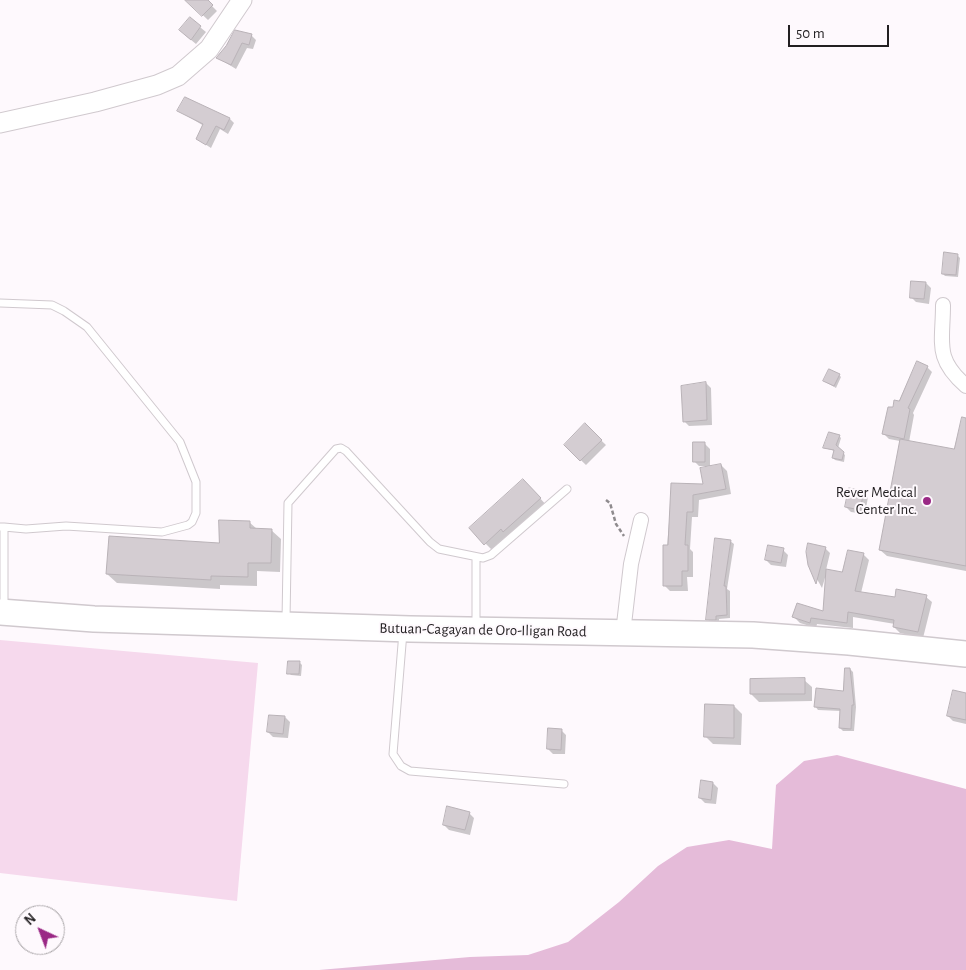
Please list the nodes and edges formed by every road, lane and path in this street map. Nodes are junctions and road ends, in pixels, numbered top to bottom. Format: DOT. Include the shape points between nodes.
graph roads {
  1 [pos="242,0"];
  2 [pos="0,122"];
  3 [pos="0,302"];
  4 [pos="943,306"];
  5 [pos="966,386"];
  6 [pos="567,489"];
  7 [pos="606,500"];
  8 [pos="641,520"];
  9 [pos="2,527"];
  10 [pos="633,550"];
  11 [pos="476,557"];
  12 [pos="2,612"];
  13 [pos="286,625"];
  14 [pos="403,629"];
  15 [pos="476,630"];
  16 [pos="624,633"];
  17 [pos="966,654"];
  18 [pos="564,784"];
  1 -- 2 [label="street" via="209,49 178,76 157,86"];
  3 -- 9 [label="lane" via="52,305 86,327 180,442 196,482 196,513 192,522 162,532 66,526"];
  4 -- 5 [label="street" via="943,359"];
  6 -- 11 [label="lane" via="491,555"];
  7 -- 10 [label="path" via="610,503 616,524"];
  8 -- 10 [label="street"];
  9 -- 12 [label="lane"];
  10 -- 16 [label="street"];
  11 -- 13 [label="lane" via="444,551 430,542 346,451 336,449 288,503"];
  11 -- 15 [label="lane"];
  12 -- 13 [label="highway, Butuan-Cagayan de Oro-Iligan Road" via="94,619"];
  13 -- 14 [label="highway, Butuan-Cagayan de Oro-Iligan Road"];
  14 -- 15 [label="highway, Butuan-Cagayan de Oro-Iligan Road"];
  14 -- 18 [label="lane" via="393,754 401,766 410,771"];
  15 -- 16 [label="highway, Butuan-Cagayan de Oro-Iligan Road"];
  16 -- 17 [label="highway, Butuan-Cagayan de Oro-Iligan Road" via="753,635"];
}
